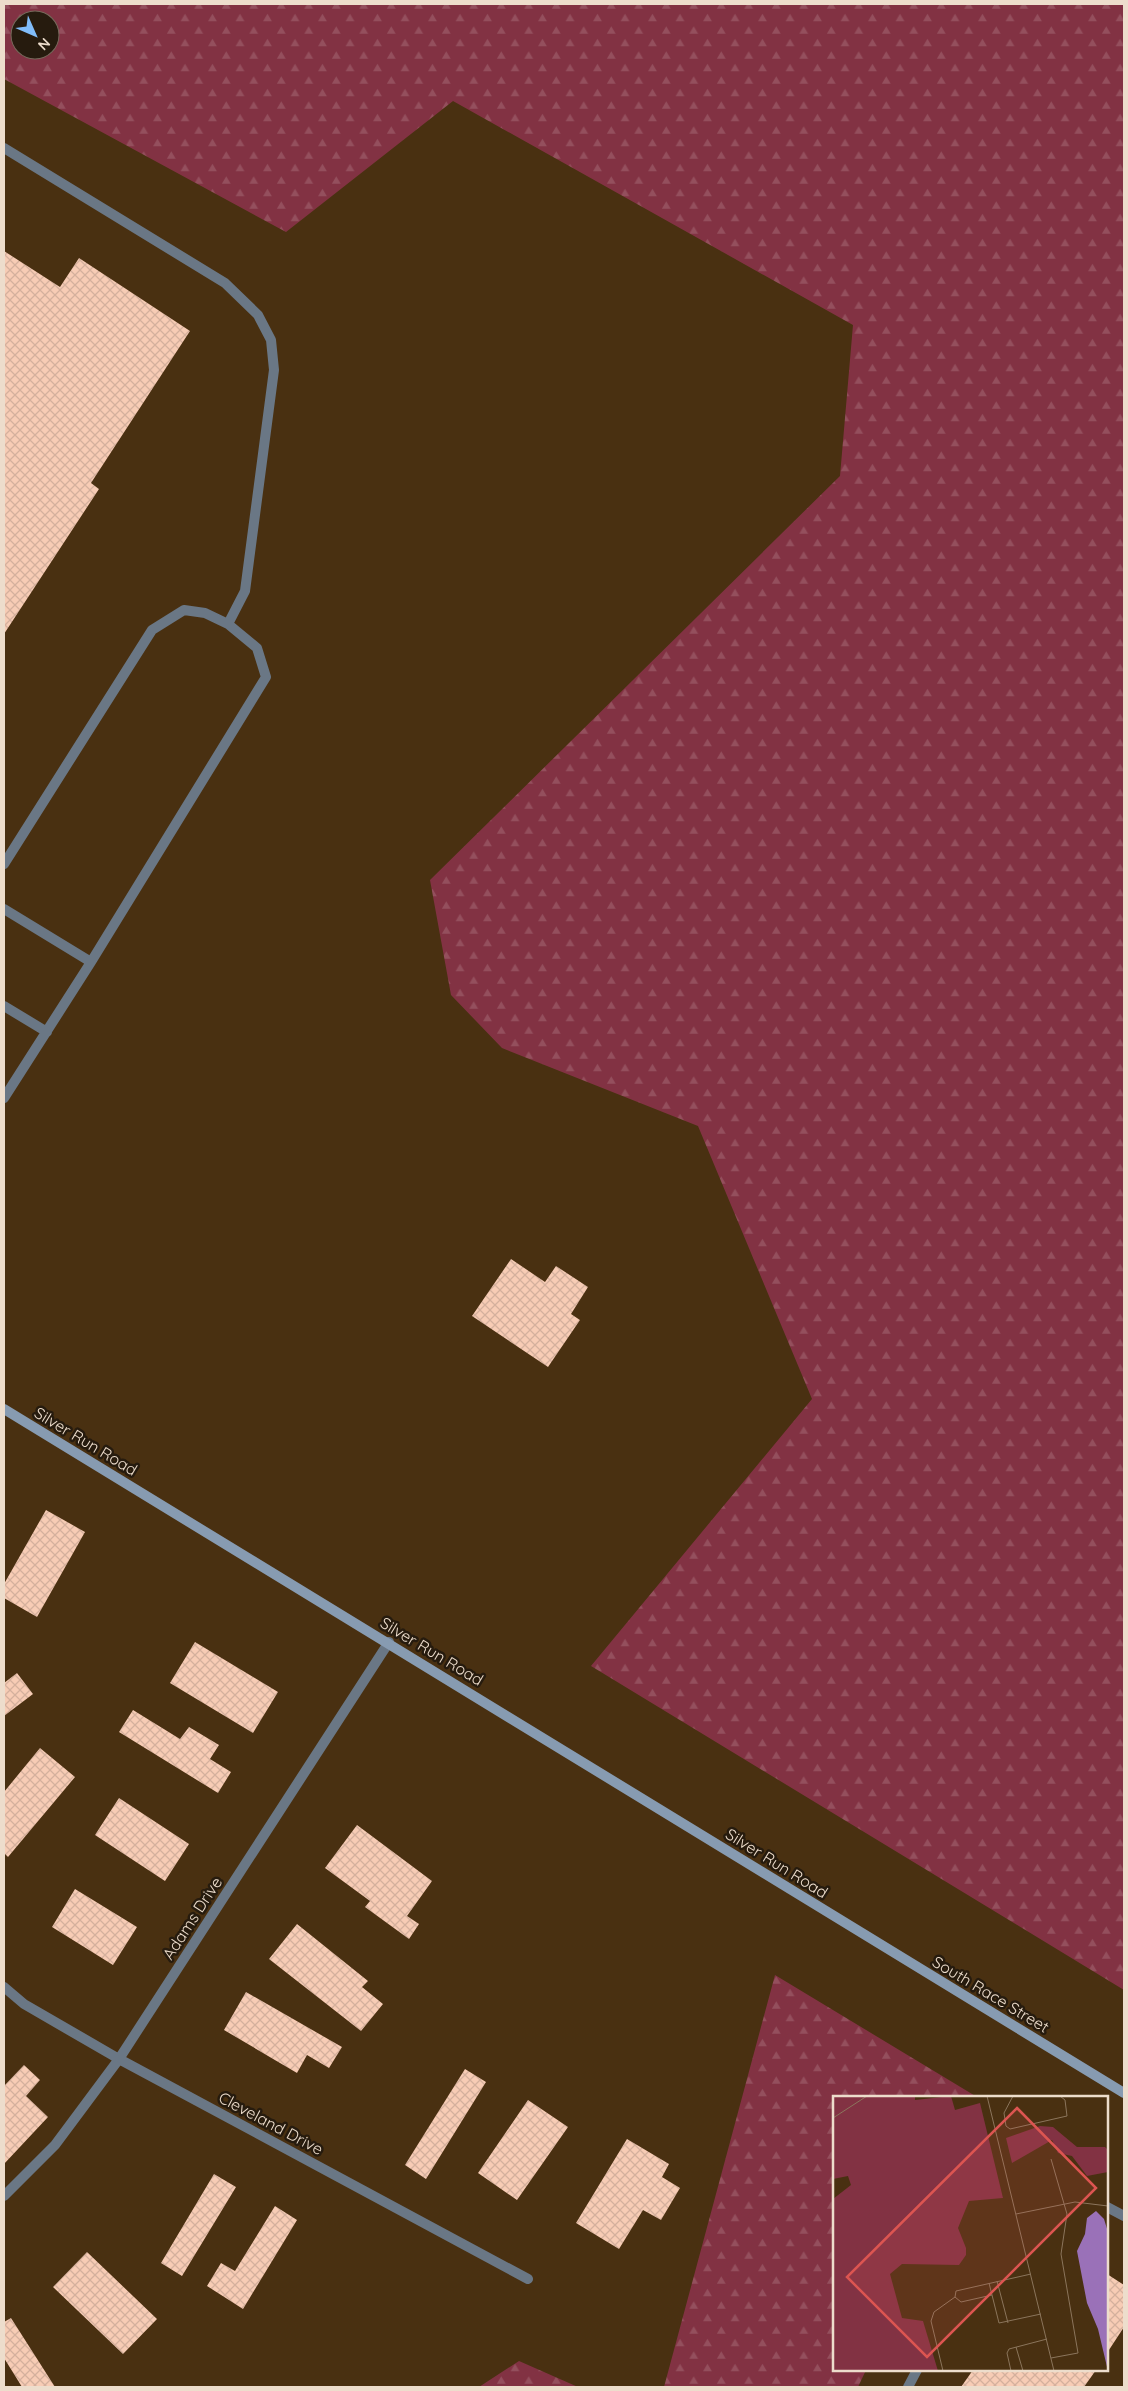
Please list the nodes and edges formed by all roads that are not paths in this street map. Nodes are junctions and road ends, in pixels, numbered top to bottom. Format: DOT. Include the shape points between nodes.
graph roads {
  1 [pos="4,148"];
  2 [pos="228,624"];
  3 [pos="4,864"];
  4 [pos="4,909"];
  5 [pos="91,962"];
  6 [pos="4,1006"];
  7 [pos="47,1032"];
  8 [pos="4,1098"];
  9 [pos="4,1408"];
  10 [pos="389,1642"];
  11 [pos="843,1921"];
  12 [pos="4,1987"];
  13 [pos="119,2059"];
  14 [pos="1124,2093"];
  15 [pos="4,2196"];
  16 [pos="1108,2208"];
  17 [pos="1124,2216"];
  18 [pos="528,2279"];
  19 [pos="916,2371"];
  20 [pos="908,2387"];
  1 -- 2 [label="street" via="225,282 258,315 271,340 274,370 245,591"];
  2 -- 3 [label="street" via="205,613 184,610 152,630"];
  2 -- 5 [label="street" via="257,648 266,677"];
  4 -- 5 [label="street"];
  5 -- 7 [label="street"];
  6 -- 7 [label="street"];
  7 -- 8 [label="street"];
  9 -- 10 [label="main road, Silver Run Road"];
  10 -- 11 [label="main road, Silver Run Road"];
  10 -- 13 [label="street, Adams Drive"];
  11 -- 14 [label="main road, South Race Street"];
  12 -- 13 [label="street, Cleveland Drive" via="24,2004"];
  13 -- 15 [label="street, Adams Drive" via="55,2145"];
  13 -- 18 [label="street, Cleveland Drive"];
  16 -- 17 [label="street"];
  19 -- 20 [label="street"];
}
